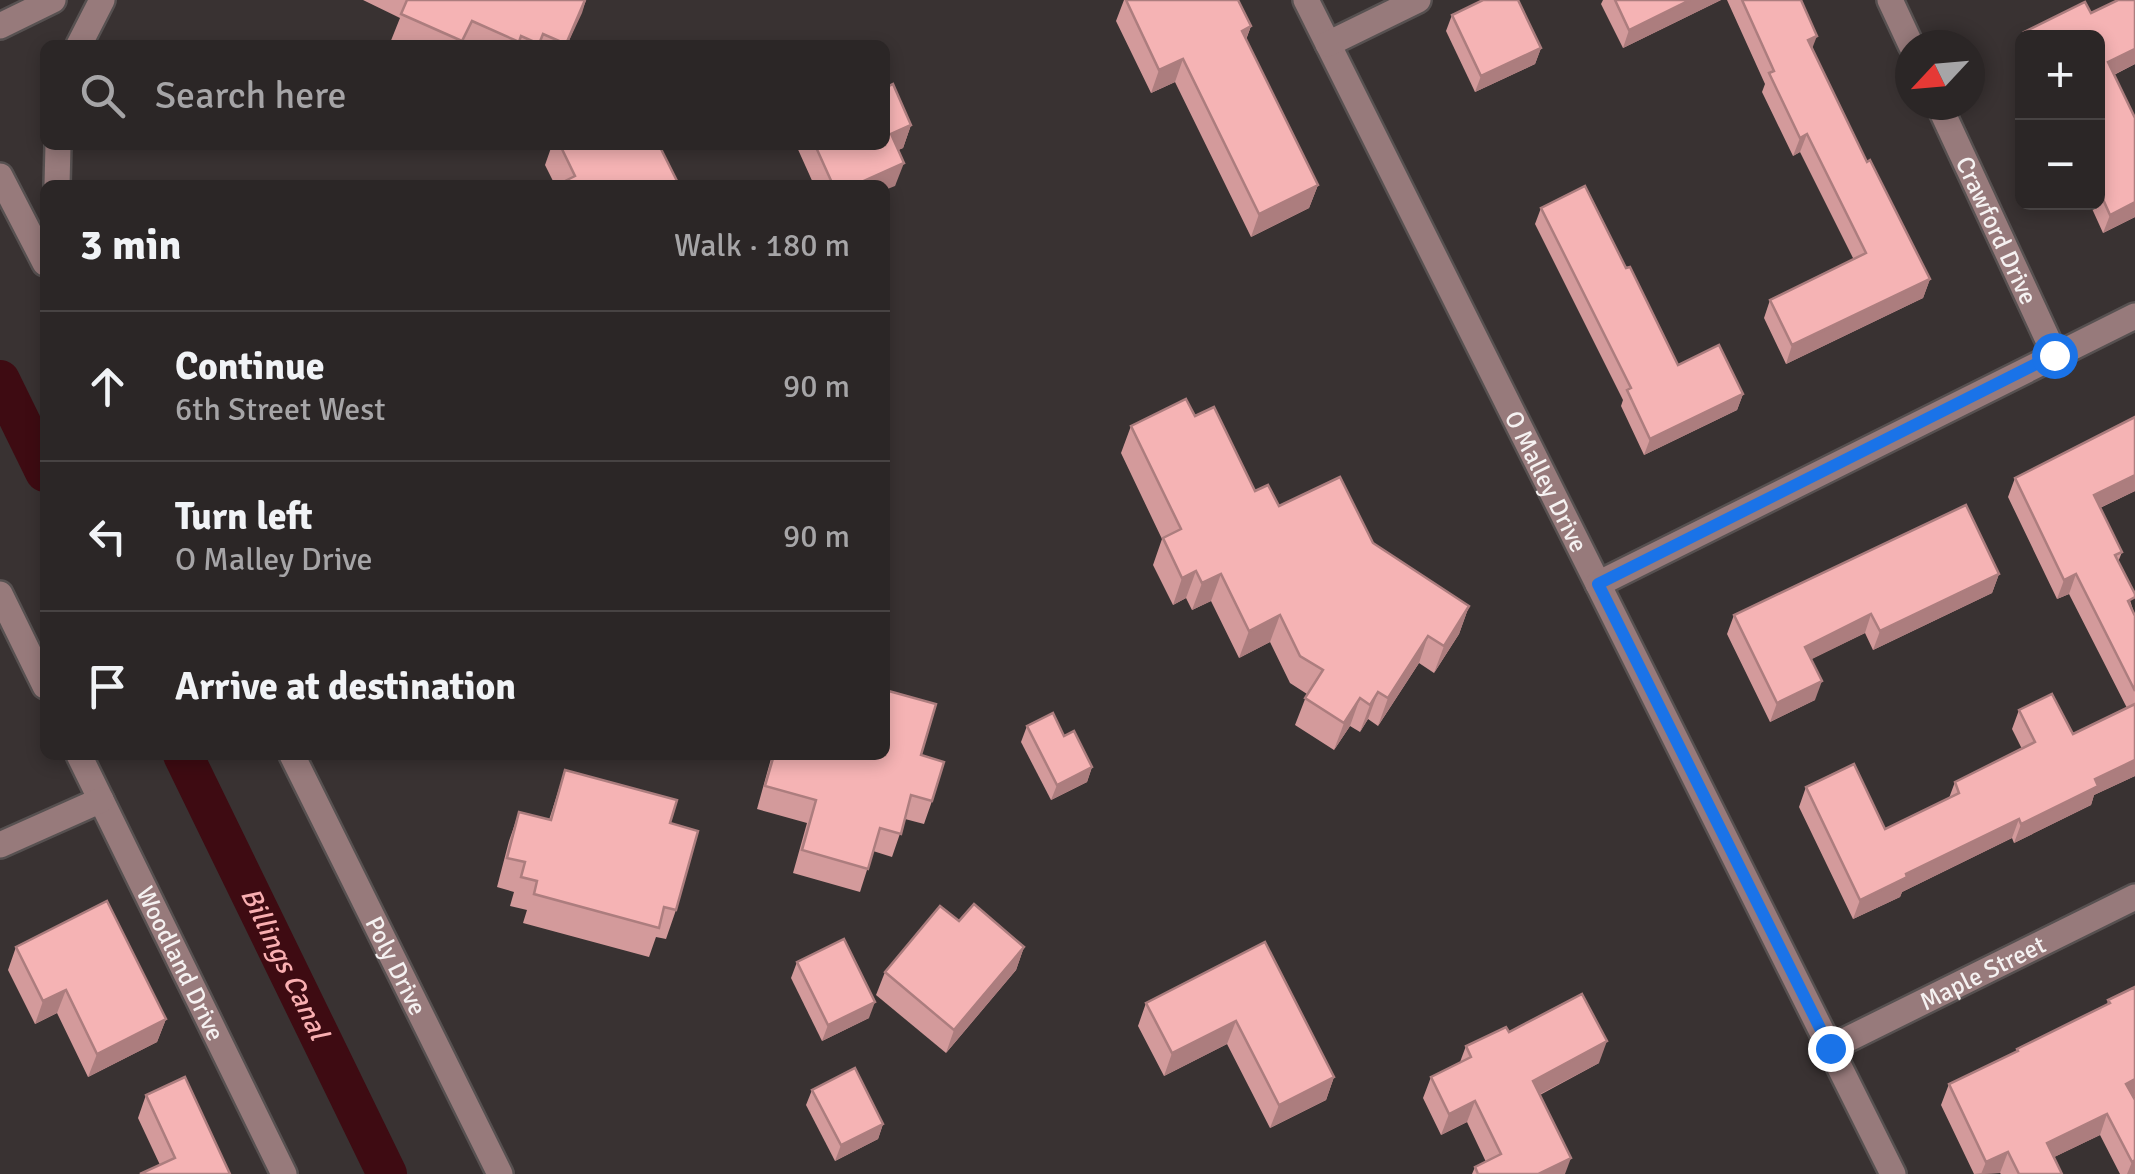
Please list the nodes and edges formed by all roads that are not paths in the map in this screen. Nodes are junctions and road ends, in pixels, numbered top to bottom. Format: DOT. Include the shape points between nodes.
graph roads {
  1 [pos="53,0"];
  2 [pos="102,0"];
  3 [pos="1306,0"];
  4 [pos="1418,0"];
  5 [pos="1890,0"];
  6 [pos="0,26"];
  7 [pos="1904,30"];
  8 [pos="82,40"];
  9 [pos="1328,44"];
  10 [pos="1946,120"];
  11 [pos="58,150"];
  12 [pos="0,176"];
  13 [pos="57,180"];
  14 [pos="40,253"];
  15 [pos="2135,316"];
  16 [pos="2054,355"];
  17 [pos="1598,584"];
  18 [pos="0,594"];
  19 [pos="40,676"];
  20 [pos="81,760"];
  21 [pos="294,760"];
  22 [pos="101,800"];
  23 [pos="0,846"];
  24 [pos="2135,897"];
  25 [pos="1830,1048"];
  26 [pos="284,1174"];
  27 [pos="500,1174"];
  28 [pos="1893,1174"];
  1 -- 6 [label="street"];
  2 -- 8 [label="street"];
  3 -- 9 [label="street, O Malley Drive"];
  4 -- 9 [label="street"];
  5 -- 7 [label="street"];
  9 -- 17 [label="street, O Malley Drive"];
  10 -- 16 [label="street, Crawford Drive"];
  11 -- 13 [label="street"];
  12 -- 14 [label="street"];
  15 -- 16 [label="street"];
  16 -- 17 [label="street"];
  17 -- 25 [label="street, O Malley Drive"];
  18 -- 19 [label="street"];
  20 -- 22 [label="street, Woodland Drive"];
  21 -- 27 [label="street, Poly Drive"];
  22 -- 23 [label="street"];
  22 -- 26 [label="street, Woodland Drive"];
  24 -- 25 [label="street, Maple Street"];
  25 -- 28 [label="street, O Malley Drive"];
}
